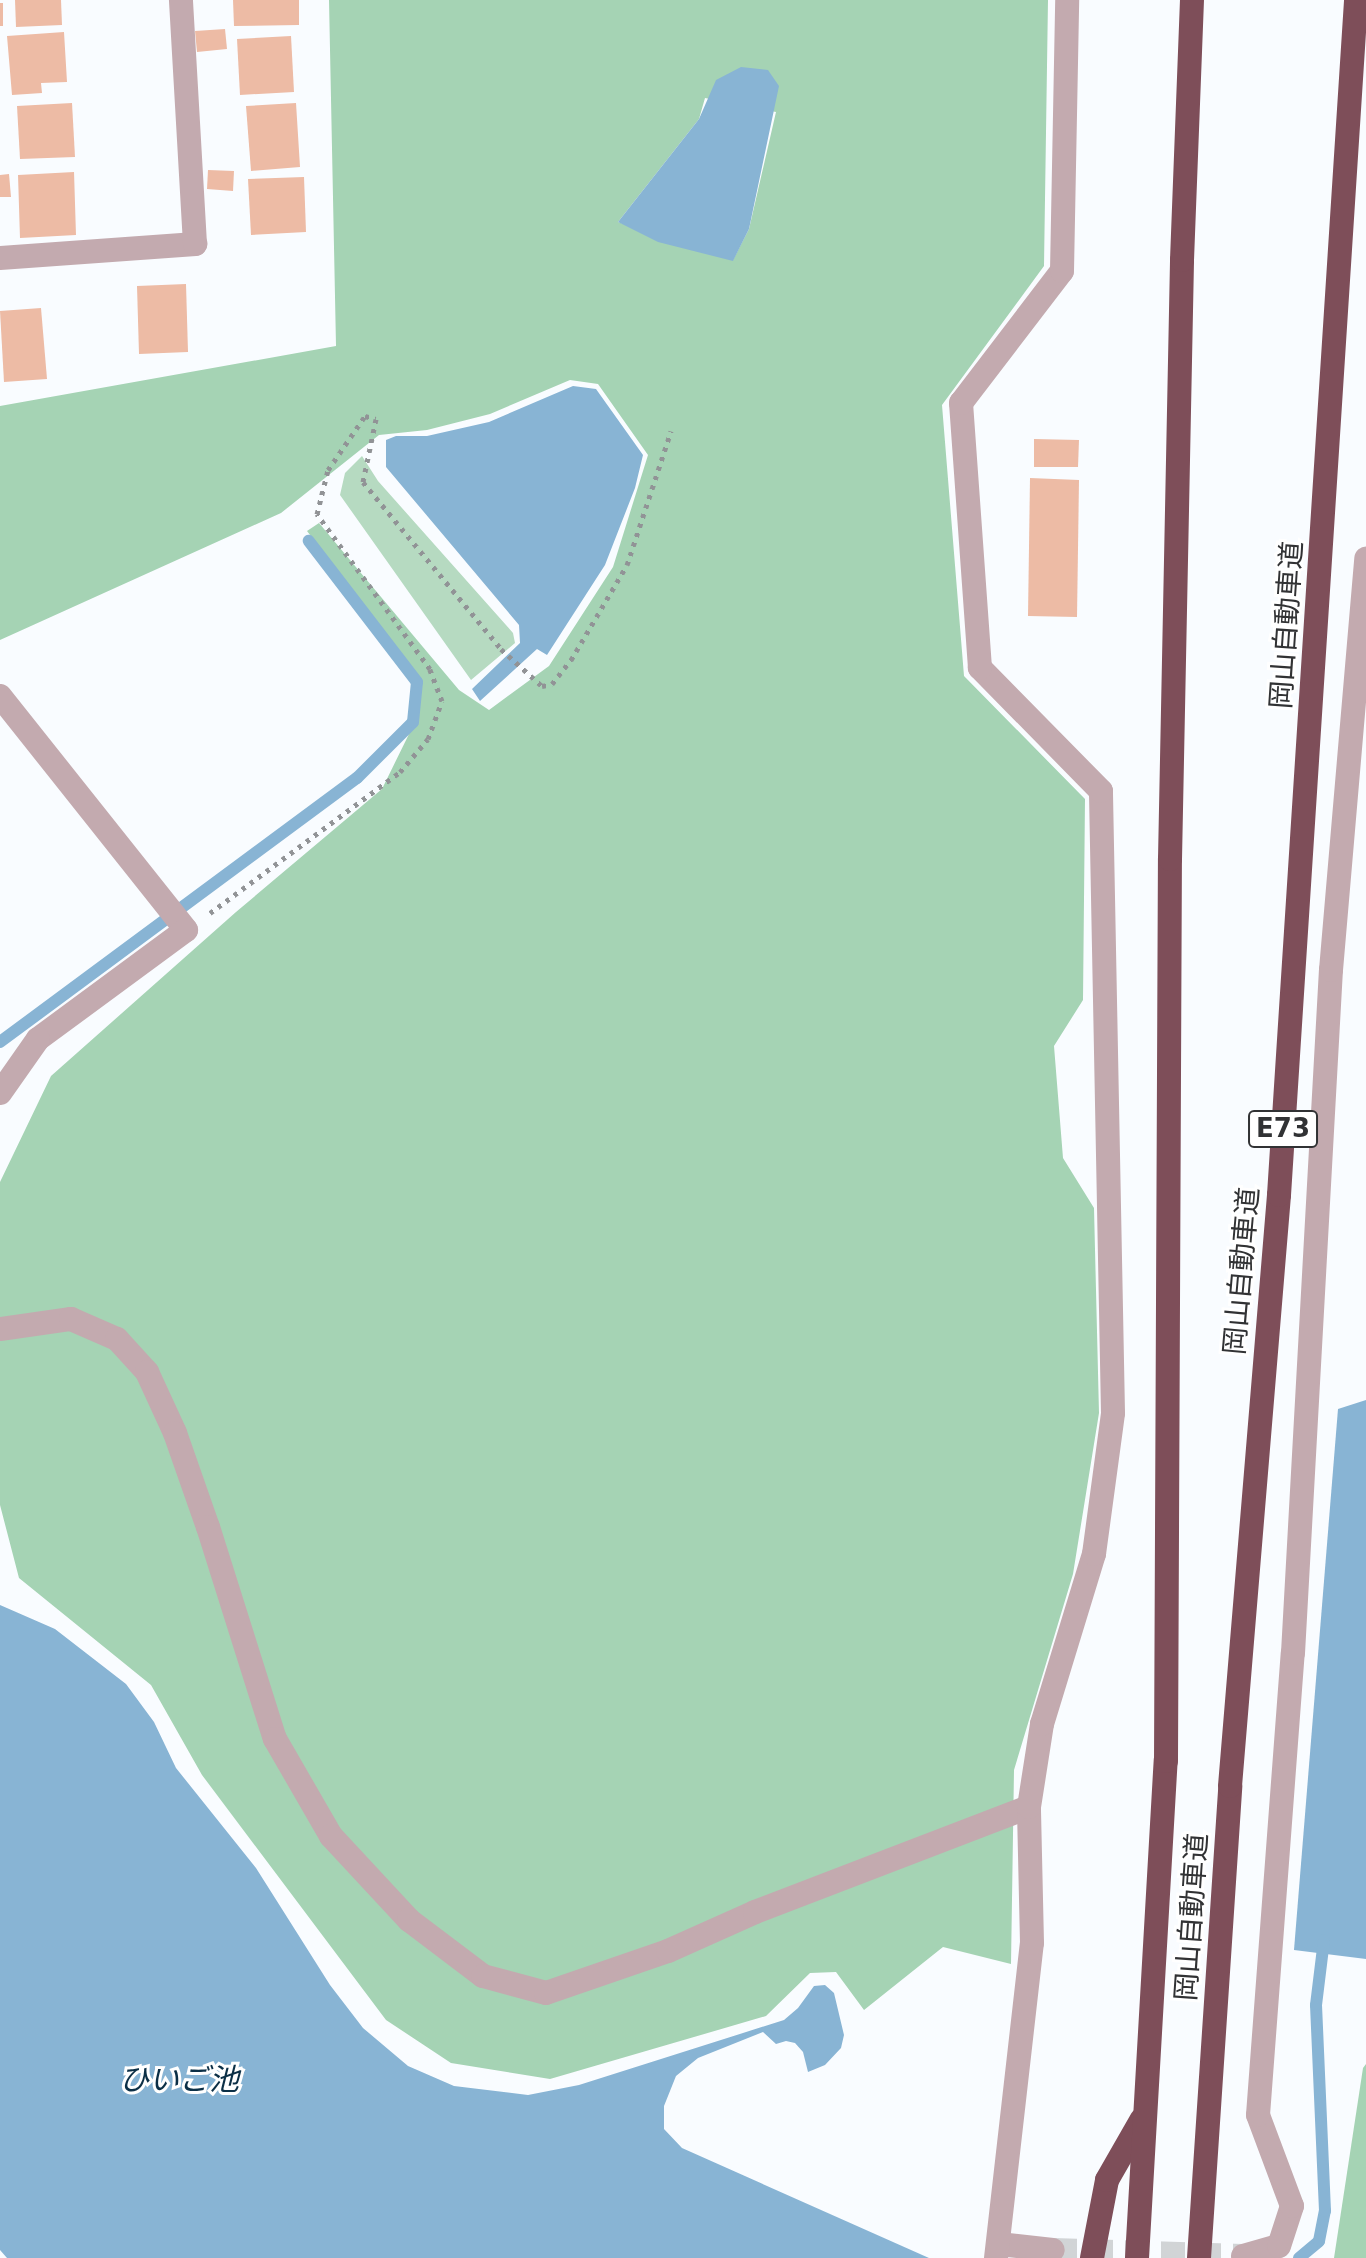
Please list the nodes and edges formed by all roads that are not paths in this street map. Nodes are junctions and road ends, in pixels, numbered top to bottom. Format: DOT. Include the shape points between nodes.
graph roads {
  1 [pos="181,0"];
  2 [pos="1067,0"];
  3 [pos="1192,0"];
  4 [pos="1356,0"];
  5 [pos="0,258"];
  6 [pos="1366,558"];
  7 [pos="0,696"];
  8 [pos="0,1093"];
  9 [pos="0,1329"];
  10 [pos="1029,1807"];
  11 [pos="1146,2111"];
  12 [pos="1053,2250"];
  13 [pos="998,2251"];
  14 [pos="1243,2256"];
  15 [pos="1092,2258"];
  16 [pos="1137,2258"];
  17 [pos="1199,2258"];
  1 -- 5 [label="street" via="195,244"];
  2 -- 10 [label="street" via="1062,271 961,403 980,668 1101,791 1113,1413 1094,1554 1042,1724"];
  3 -- 11 [label="highway, 岡山自動車道" via="1171,843 1166,1761"];
  4 -- 17 [label="highway, 岡山自動車道 / E73" via="1279,1195 1230,1786"];
  6 -- 14 [label="street" via="1331,970 1293,1653 1258,2115 1292,2206 1279,2246"];
  7 -- 8 [label="street" via="178,918 38,1039"];
  9 -- 10 [label="street" via="71,1319 117,1339 147,1372 208,1527 275,1739 331,1836 409,1920 483,1976 546,1993 668,1951"];
  10 -- 13 [label="street" via="1032,1943"];
  11 -- 15 [label="highway" via="1107,2180"];
  11 -- 16 [label="highway, 岡山自動車道"];
  12 -- 13 [label="street"];
}
